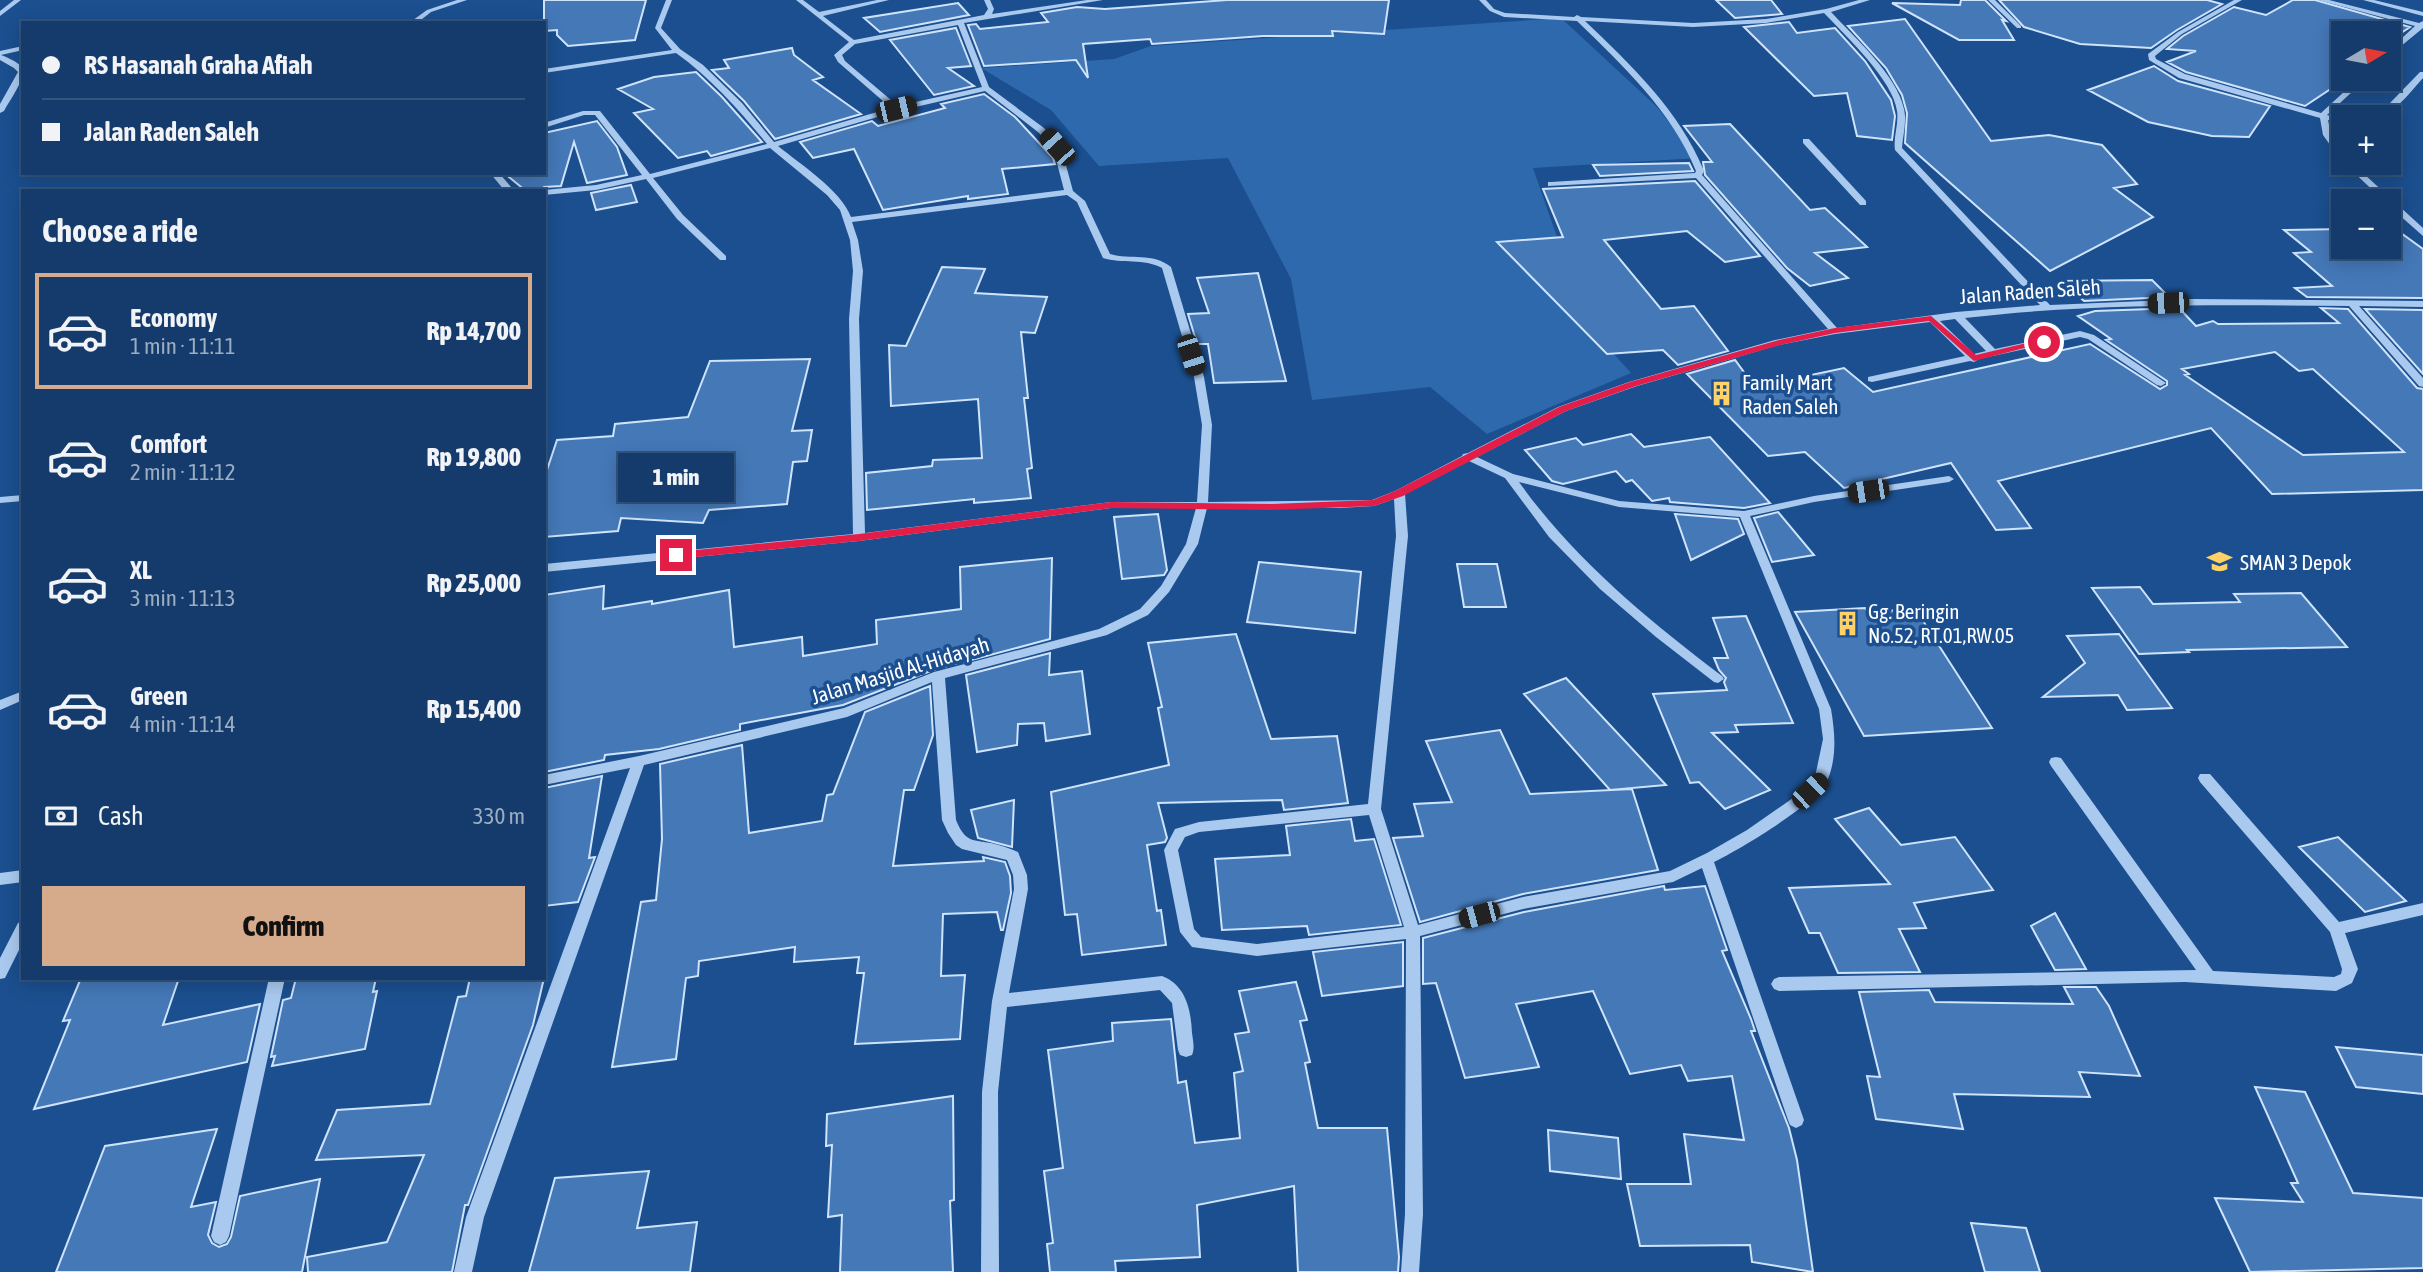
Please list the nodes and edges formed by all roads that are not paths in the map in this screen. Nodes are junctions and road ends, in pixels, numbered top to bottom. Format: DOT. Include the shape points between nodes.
graph roads {
  1 [pos="18,0"];
  2 [pos="464,0"];
  3 [pos="668,0"];
  4 [pos="799,0"];
  5 [pos="886,0"];
  6 [pos="987,0"];
  7 [pos="1100,0"];
  8 [pos="1482,0"];
  9 [pos="1867,0"];
  10 [pos="1992,0"];
  11 [pos="2239,0"];
  12 [pos="2321,0"];
  13 [pos="2366,0"];
  14 [pos="1826,11"];
  15 [pos="1,12"];
  16 [pos="2423,14"];
  17 [pos="817,15"];
  18 [pos="987,17"];
  19 [pos="1577,17"];
  20 [pos="415,21"];
  21 [pos="960,22"];
  22 [pos="2422,25"];
  23 [pos="2019,27"];
  24 [pos="853,42"];
  25 [pos="2401,43"];
  26 [pos="21,49"];
  27 [pos="677,51"];
  28 [pos="0,55"];
  29 [pos="21,71"];
  30 [pos="546,71"];
  31 [pos="21,74"];
  32 [pos="2423,74"];
  33 [pos="986,88"];
  34 [pos="2349,91"];
  35 [pos="2393,105"];
  36 [pos="896,109"];
  37 [pos="0,111"];
  38 [pos="2323,115"];
  39 [pos="2331,117"];
  40 [pos="546,125"];
  41 [pos="2331,129"];
  42 [pos="2326,130"];
  43 [pos="2331,138"];
  44 [pos="1806,141"];
  45 [pos="773,146"];
  46 [pos="496,175"];
  47 [pos="1698,175"];
  48 [pos="2360,175"];
  49 [pos="648,177"];
  50 [pos="1550,184"];
  51 [pos="508,189"];
  52 [pos="1069,192"];
  53 [pos="546,193"];
  54 [pos="1863,203"];
  55 [pos="848,220"];
  56 [pos="2423,233"];
  57 [pos="723,258"];
  58 [pos="2352,304"];
  59 [pos="2423,304"];
  60 [pos="2048,308"];
  61 [pos="1956,315"];
  62 [pos="1931,318"];
  63 [pos="1835,331"];
  64 [pos="1994,354"];
  65 [pos="1974,359"];
  66 [pos="1872,379"];
  67 [pos="2161,383"];
  68 [pos="2423,384"];
  69 [pos="1468,456"];
  70 [pos="1509,476"];
  71 [pos="1949,478"];
  72 [pos="1399,494"];
  73 [pos="21,498"];
  74 [pos="0,500"];
  75 [pos="1202,507"];
  76 [pos="1744,514"];
  77 [pos="859,537"];
  78 [pos="546,568"];
  79 [pos="938,675"];
  80 [pos="1718,679"];
  81 [pos="21,696"];
  82 [pos="0,705"];
  83 [pos="639,761"];
  84 [pos="2056,762"];
  85 [pos="2205,778"];
  86 [pos="546,780"];
  87 [pos="1374,809"];
  88 [pos="1706,860"];
  89 [pos="21,876"];
  90 [pos="0,879"];
  91 [pos="2423,909"];
  92 [pos="2336,929"];
  93 [pos="21,932"];
  94 [pos="1413,932"];
  95 [pos="0,973"];
  96 [pos="2209,977"];
  97 [pos="277,980"];
  98 [pos="1779,984"];
  99 [pos="1000,1001"];
  100 [pos="1186,1050"];
  101 [pos="1796,1120"];
  102 [pos="220,1236"];
  103 [pos="463,1272"];
  104 [pos="990,1272"];
  105 [pos="1410,1272"];
  1 -- 15 [label="street"];
  2 -- 20 [label="street" via="429,11"];
  3 -- 27 [label="street" via="658,28"];
  4 -- 17 [label="street"];
  5 -- 17 [label="street"];
  6 -- 18 [label="street" via="991,9"];
  7 -- 18 [label="street"];
  8 -- 19 [label="street" via="1504,15"];
  9 -- 14 [label="street"];
  10 -- 23 [label="street"];
  11 -- 38 [label="street" via="2180,33 2151,56 2158,65 2182,76"];
  12 -- 22 [label="street"];
  13 -- 16 [label="street"];
  14 -- 19 [label="street" via="1693,25"];
  14 -- 60 [label="street" via="1898,96 1898,148"];
  17 -- 24 [label="street"];
  18 -- 21 [label="street"];
  19 -- 47 [label="street" via="1672,120 1698,162"];
  21 -- 24 [label="street"];
  21 -- 33 [label="street"];
  22 -- 25 [label="street"];
  24 -- 36 [label="street" via="838,55 842,62"];
  26 -- 28 [label="street"];
  27 -- 30 [label="street"];
  27 -- 45 [label="street" via="739,105"];
  28 -- 29 [label="street"];
  31 -- 37 [label="street"];
  32 -- 35 [label="street"];
  33 -- 36 [label="street"];
  33 -- 52 [label="street" via="1057,147"];
  34 -- 38 [label="street"];
  36 -- 45 [label="street"];
  38 -- 39 [label="street"];
  38 -- 42 [label="street"];
  40 -- 49 [label="street" via="597,113"];
  41 -- 42 [label="street"];
  42 -- 43 [label="street"];
  44 -- 54 [label="street"];
  45 -- 49 [label="street"];
  45 -- 55 [label="street" via="830,194"];
  46 -- 51 [label="street"];
  47 -- 50 [label="street"];
  47 -- 63 [label="street"];
  48 -- 56 [label="street"];
  49 -- 53 [label="street"];
  49 -- 57 [label="street"];
  52 -- 55 [label="street"];
  52 -- 75 [label="street, Jalan Masjid Al-Hidayah" via="1081,201 1107,256 1148,259 1166,267 1199,377 1207,425"];
  55 -- 77 [label="street" via="858,271 854,319"];
  58 -- 59 [label="street, Jalan Raden Saleh"];
  58 -- 60 [label="street, Jalan Raden Saleh" via="2192,302"];
  58 -- 68 [label="street"];
  60 -- 61 [label="street, Jalan Raden Saleh"];
  61 -- 62 [label="street, Jalan Raden Saleh"];
  61 -- 64 [label="street"];
  62 -- 63 [label="street, Jalan Raden Saleh"];
  62 -- 65 [label="street"];
  63 -- 69 [label="street, Jalan Raden Saleh" via="1779,342 1633,384 1562,409"];
  64 -- 65 [label="street"];
  64 -- 67 [label="street" via="2085,334"];
  65 -- 66 [label="street"];
  69 -- 70 [label="street"];
  69 -- 72 [label="street, Jalan Raden Saleh"];
  70 -- 76 [label="street" via="1619,504"];
  70 -- 80 [label="street" via="1603,587"];
  71 -- 76 [label="street"];
  72 -- 75 [label="street, Jalan Raden Saleh" via="1374,503"];
  72 -- 87 [label="street" via="1402,536"];
  73 -- 74 [label="street"];
  75 -- 77 [label="street, Jalan Raden Saleh" via="1111,505"];
  75 -- 79 [label="street, Jalan Masjid Al-Hidayah" via="1192,544 1165,590 1144,612 1103,632"];
  76 -- 88 [label="street" via="1825,709 1830,739 1821,779 1798,802"];
  77 -- 78 [label="street, Jalan Raden Saleh"];
  79 -- 83 [label="street, Jalan Masjid Al-Hidayah" via="847,712"];
  79 -- 99 [label="street" via="949,820 955,839 963,845 1013,856 1020,875"];
  81 -- 82 [label="street"];
  83 -- 86 [label="street, Jalan Masjid Al-Hidayah"];
  83 -- 103 [label="street" via="475,1217"];
  84 -- 96 [label="street"];
  85 -- 92 [label="street"];
  87 -- 94 [label="street"];
  87 -- 94 [label="street" via="1199,827 1180,833 1171,850 1187,932 1207,946 1258,950"];
  88 -- 94 [label="street" via="1673,876 1523,903"];
  88 -- 101 [label="street"];
  89 -- 90 [label="street"];
  91 -- 92 [label="street"];
  92 -- 96 [label="street" via="2350,969 2347,978 2336,984"];
  93 -- 95 [label="street"];
  94 -- 105 [label="street"];
  96 -- 98 [label="street"];
  97 -- 102 [label="street"];
  99 -- 100 [label="street" via="1163,983 1174,988 1180,999"];
  99 -- 104 [label="street" via="990,1093"];
}
